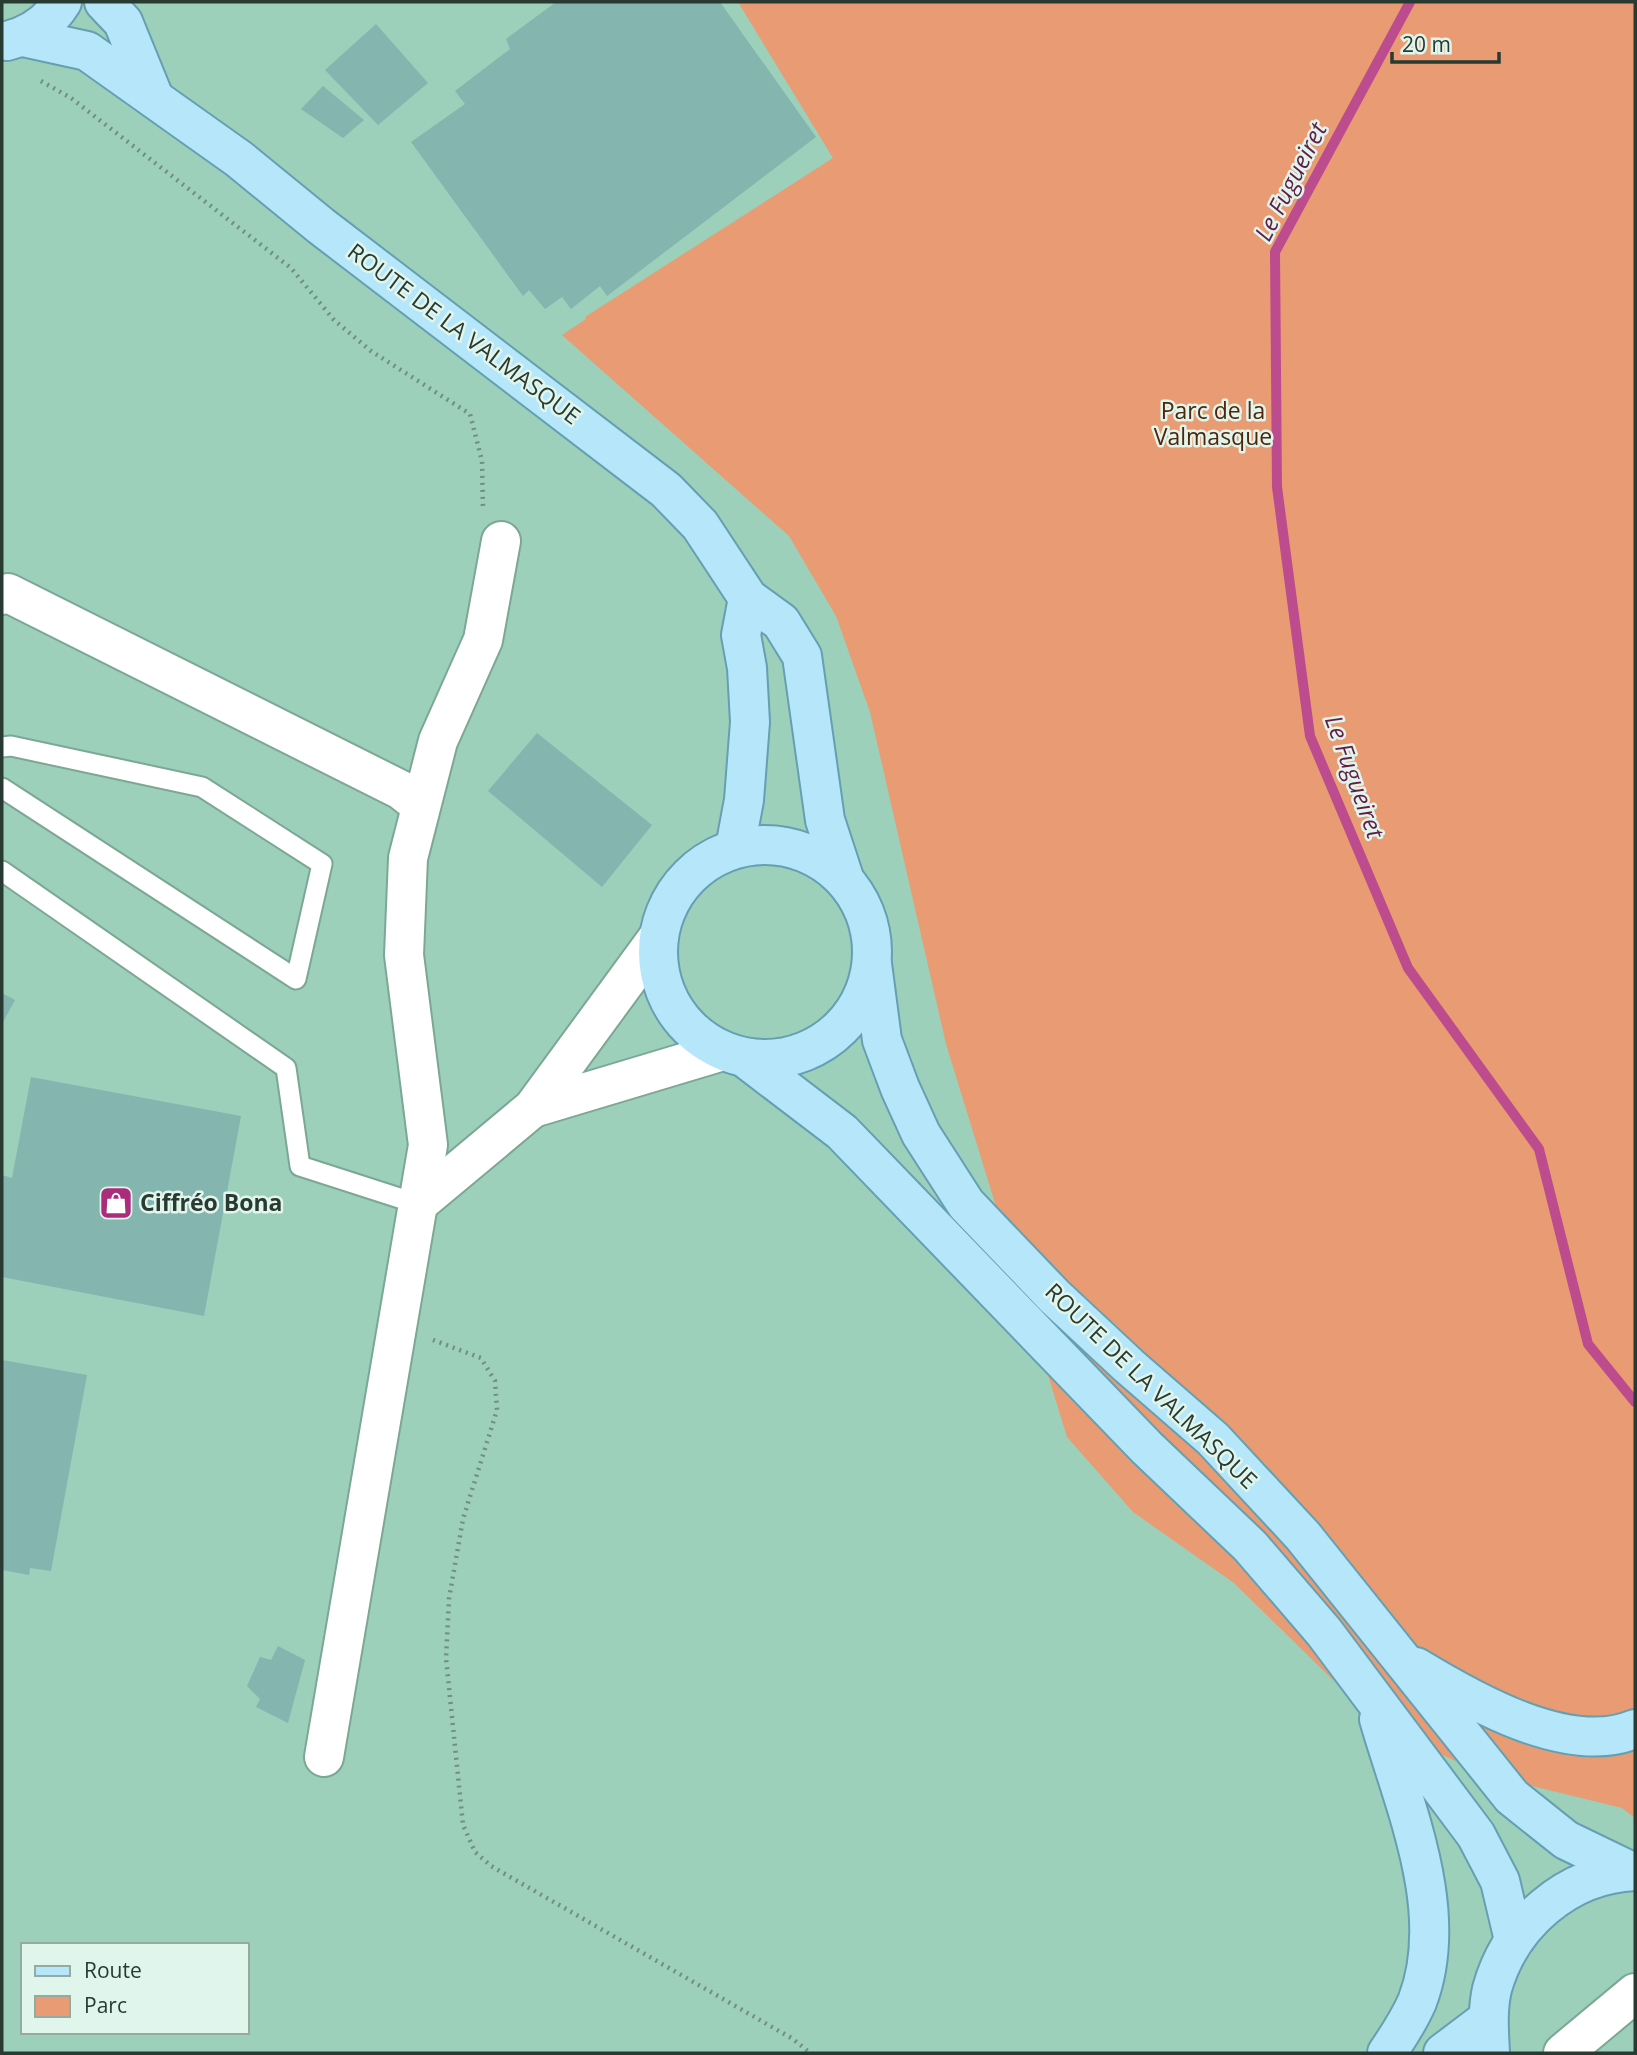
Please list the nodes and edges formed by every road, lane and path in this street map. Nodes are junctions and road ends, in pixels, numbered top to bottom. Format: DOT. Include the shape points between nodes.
graph roads {
  1 [pos="62,2"];
  2 [pos="104,2"];
  3 [pos="13,39"];
  4 [pos="32,76"];
  5 [pos="154,98"];
  6 [pos="492,529"];
  7 [pos="2,595"];
  8 [pos="747,598"];
  9 [pos="2,747"];
  10 [pos="2,788"];
  11 [pos="420,804"];
  12 [pos="735,848"];
  13 [pos="2,871"];
  14 [pos="844,878"];
  15 [pos="659,936"];
  16 [pos="872,964"];
  17 [pos="734,1054"];
  18 [pos="533,1108"];
  19 [pos="418,1204"];
  20 [pos="426,1339"];
  21 [pos="1406,1661"];
  22 [pos="1372,1697"];
  23 [pos="1635,1729"];
  24 [pos="324,1757"];
  25 [pos="1633,1871"];
  26 [pos="1514,1940"];
  27 [pos="1635,1993"];
  28 [pos="1489,2036"];
  29 [pos="810,2053"];
  30 [pos="1387,2053"];
  31 [pos="1443,2053"];
  32 [pos="1563,2053"];
  1 -- 3 [label="main road" via="44,24"];
  2 -- 5 [label="main road" via="123,22"];
  3 -- 5 [label="main road, ROUTE DE LA VALMASQUE" via="88,51"];
  4 -- 6 [label="path" via="71,99 291,268 334,320 371,351 470,414"];
  5 -- 8 [label="main road, ROUTE DE LA VALMASQUE" via="666,490 700,526"];
  6 -- 11 [label="street" via="483,640 438,741"];
  7 -- 11 [label="street" via="8,593 401,790"];
  8 -- 12 [label="main road" via="741,635 750,722"];
  8 -- 14 [label="main road, ROUTE DE LA VALMASQUE" via="781,622 802,656 825,820"];
  9 -- 10 [label="lane" via="202,787 322,864 296,979"];
  11 -- 19 [label="street" via="408,858 404,955 428,1145"];
  12 -- 14 [label="main road" via="754,844 793,847"];
  12 -- 15 [label="main road" via="716,856 684,881 663,916"];
  13 -- 19 [label="lane" via="286,1068 300,1166"];
  14 -- 16 [label="main road" via="864,910 873,946"];
  15 -- 17 [label="main road" via="660,976 676,1013 705,1041"];
  15 -- 18 [label="street"];
  16 -- 17 [label="main road" via="860,1002 828,1038 784,1058"];
  16 -- 21 [label="main road, ROUTE DE LA VALMASQUE" via="882,1040 900,1088 966,1203 1054,1296 1213,1439 1311,1545"];
  17 -- 18 [label="street"];
  17 -- 22 [label="main road, ROUTE DE LA VALMASQUE" via="842,1132 1147,1448 1250,1546 1325,1632"];
  18 -- 19 [label="street"];
  19 -- 24 [label="street"];
  20 -- 29 [label="path" via="481,1358 495,1381 497,1410 461,1532 449,1599 446,1658 463,1825 475,1852 491,1866"];
  21 -- 23 [label="main road" via="1541,1728 1589,1737"];
  21 -- 25 [label="main road, ROUTE DE LA VALMASQUE" via="1512,1797 1566,1840"];
  22 -- 26 [label="main road, ROUTE DE LA VALMASQUE" via="1476,1835 1500,1881"];
  22 -- 30 [label="main road" via="1426,1890 1429,1937 1416,2002"];
  25 -- 26 [label="main road" via="1564,1892"];
  26 -- 28 [label="main road" via="1500,1965"];
  27 -- 32 [label="street"];
  28 -- 31 [label="main road"];
}
